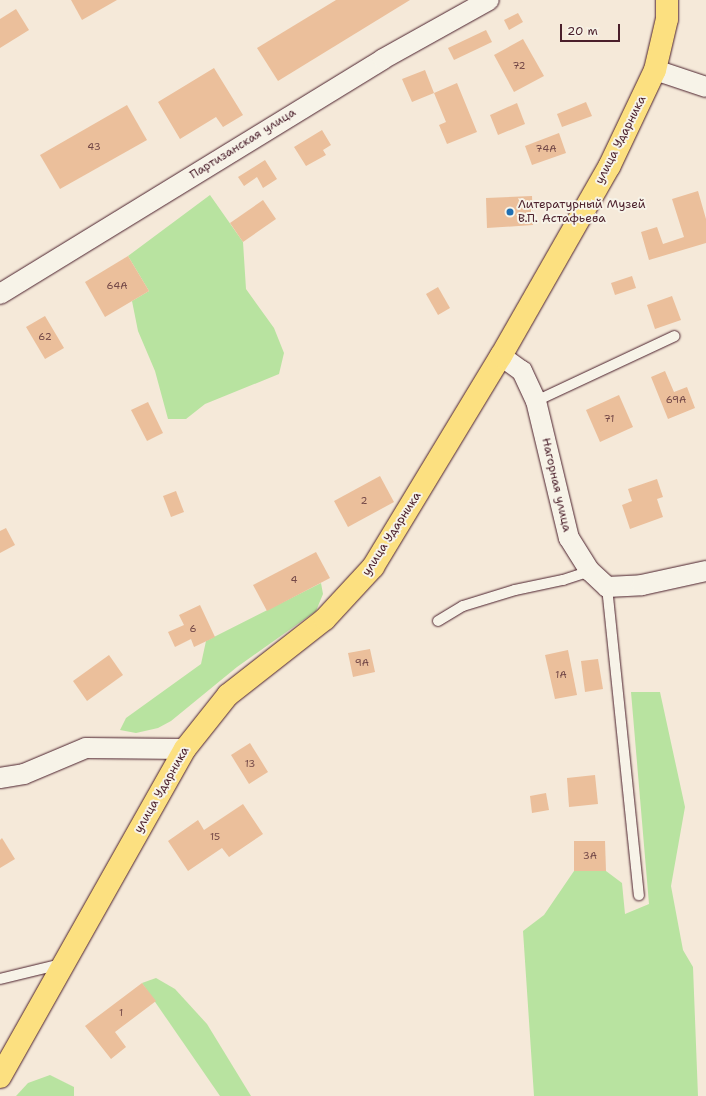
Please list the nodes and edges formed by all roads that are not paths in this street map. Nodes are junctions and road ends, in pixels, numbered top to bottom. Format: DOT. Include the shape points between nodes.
graph roads {
  1 [pos="489,0"];
  2 [pos="667,0"];
  3 [pos="655,70"];
  4 [pos="706,87"];
  5 [pos="0,294"];
  6 [pos="675,336"];
  7 [pos="501,356"];
  8 [pos="536,401"];
  9 [pos="590,571"];
  10 [pos="706,571"];
  11 [pos="607,587"];
  12 [pos="438,621"];
  13 [pos="185,749"];
  14 [pos="0,778"];
  15 [pos="639,895"];
  16 [pos="63,964"];
  17 [pos="0,979"];
  18 [pos="0,1077"];
  1 -- 5 [label="street, Партизанская улица" via="377,63"];
  2 -- 3 [label="main road, улица Ударника" via="667,19"];
  3 -- 4 [label="street"];
  3 -- 7 [label="main road, улица Ударника" via="609,166 515,325"];
  6 -- 8 [label="lane"];
  7 -- 8 [label="street, Нагорная улица" via="522,371"];
  7 -- 13 [label="main road, улица Ударника" via="445,440 373,567 326,619 228,696"];
  8 -- 9 [label="street, Нагорная улица" via="569,538"];
  9 -- 11 [label="street, Нагорная улица"];
  9 -- 12 [label="lane" via="463,606"];
  10 -- 11 [label="street" via="642,585"];
  11 -- 15 [label="lane"];
  13 -- 14 [label="street" via="86,748 24,774"];
  13 -- 16 [label="main road, улица Ударника"];
  16 -- 17 [label="lane"];
  16 -- 18 [label="main road, улица Ударника"];
}
